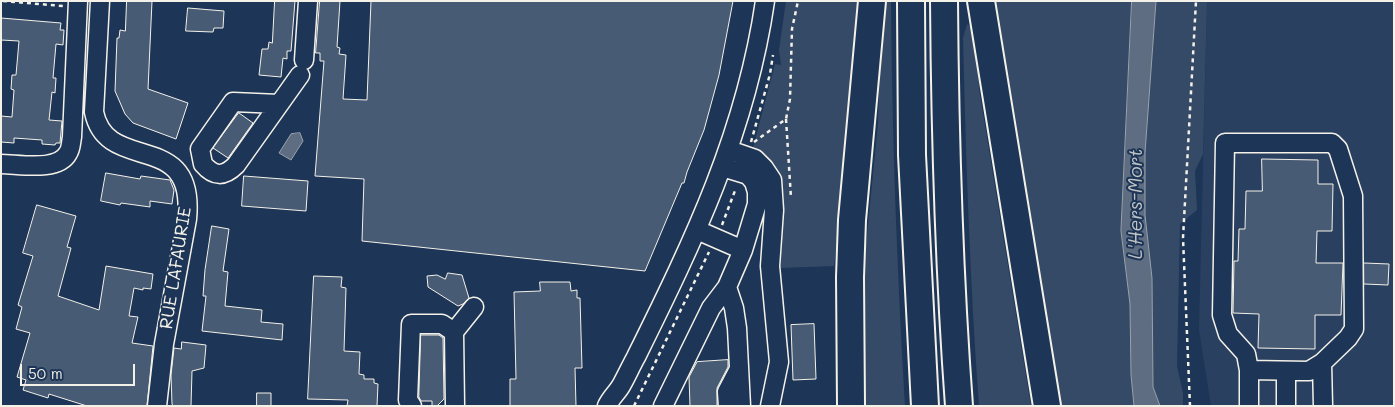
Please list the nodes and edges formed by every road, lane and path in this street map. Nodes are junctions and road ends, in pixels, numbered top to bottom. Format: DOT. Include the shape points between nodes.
graph roads {
  1 [pos="3,1"];
  2 [pos="100,1"];
  3 [pos="308,1"];
  4 [pos="764,1"];
  5 [pos="798,1"];
  6 [pos="872,1"];
  7 [pos="911,1"];
  8 [pos="944,1"];
  9 [pos="981,1"];
  10 [pos="1196,1"];
  11 [pos="77,4"];
  12 [pos="279,104"];
  13 [pos="751,144"];
  14 [pos="729,150"];
  15 [pos="1,164"];
  16 [pos="722,167"];
  17 [pos="739,180"];
  18 [pos="697,230"];
  19 [pos="719,231"];
  20 [pos="743,250"];
  21 [pos="709,252"];
  22 [pos="850,277"];
  23 [pos="727,287"];
  24 [pos="474,307"];
  25 [pos="454,332"];
  26 [pos="1322,363"];
  27 [pos="740,368"];
  28 [pos="1249,370"];
  29 [pos="1286,371"];
  30 [pos="622,386"];
  31 [pos="741,386"];
  32 [pos="671,403"];
  33 [pos="157,406"];
  34 [pos="412,406"];
  35 [pos="455,406"];
  36 [pos="607,406"];
  37 [pos="620,406"];
  38 [pos="634,406"];
  39 [pos="728,406"];
  40 [pos="736,406"];
  41 [pos="741,406"];
  42 [pos="770,406"];
  43 [pos="838,406"];
  44 [pos="851,406"];
  45 [pos="924,406"];
  46 [pos="959,406"];
  47 [pos="1046,406"];
  48 [pos="1190,406"];
  49 [pos="1249,406"];
  50 [pos="1286,406"];
  51 [pos="1323,406"];
  1 -- 11 [label="path"];
  2 -- 33 [label="street, RUE LAFAURIE" via="96,122 101,132 119,146 169,163 182,178 186,190 187,219 164,344"];
  3 -- 12 [label="street" via="302,68"];
  4 -- 14 [label="street" via="753,63"];
  5 -- 13 [label="path" via="792,28 790,99 786,120"];
  6 -- 22 [label="highway" via="852,220"];
  7 -- 45 [label="highway" via="912,155"];
  8 -- 46 [label="highway" via="952,305"];
  9 -- 47 [label="highway"];
  10 -- 48 [label="path" via="1183,246"];
  11 -- 15 [label="street" via="72,137 68,153 50,166"];
  12 -- 12 [label="street" via="229,172 214,174 203,164 200,149 233,102"];
  14 -- 16 [label="street"];
  14 -- 42 [label="street" via="755,159 772,180 774,210 770,266 779,362"];
  16 -- 18 [label="street"];
  16 -- 20 [label="street" via="748,175 757,192 758,204"];
  17 -- 19 [label="path"];
  18 -- 20 [label="street"];
  18 -- 30 [label="street"];
  20 -- 23 [label="street"];
  21 -- 38 [label="path"];
  22 -- 43 [label="highway" via="840,313"];
  22 -- 44 [label="highway"];
  23 -- 27 [label="street" via="734,308"];
  23 -- 32 [label="street" via="712,308 678,374"];
  24 -- 25 [label="street"];
  25 -- 34 [label="street" via="442,324 411,324 408,400"];
  25 -- 35 [label="street"];
  26 -- 28 [label="street" via="1354,329 1353,196 1338,149 1332,143 1225,143 1222,315 1228,334 1246,354"];
  26 -- 29 [label="street" via="1309,371"];
  26 -- 51 [label="street"];
  27 -- 31 [label="street"];
  27 -- 39 [label="street" via="727,392"];
  28 -- 29 [label="street"];
  28 -- 49 [label="street"];
  29 -- 50 [label="street"];
  30 -- 36 [label="street"];
  30 -- 37 [label="street"];
  31 -- 40 [label="street" via="735,395"];
  31 -- 41 [label="street"];
}
